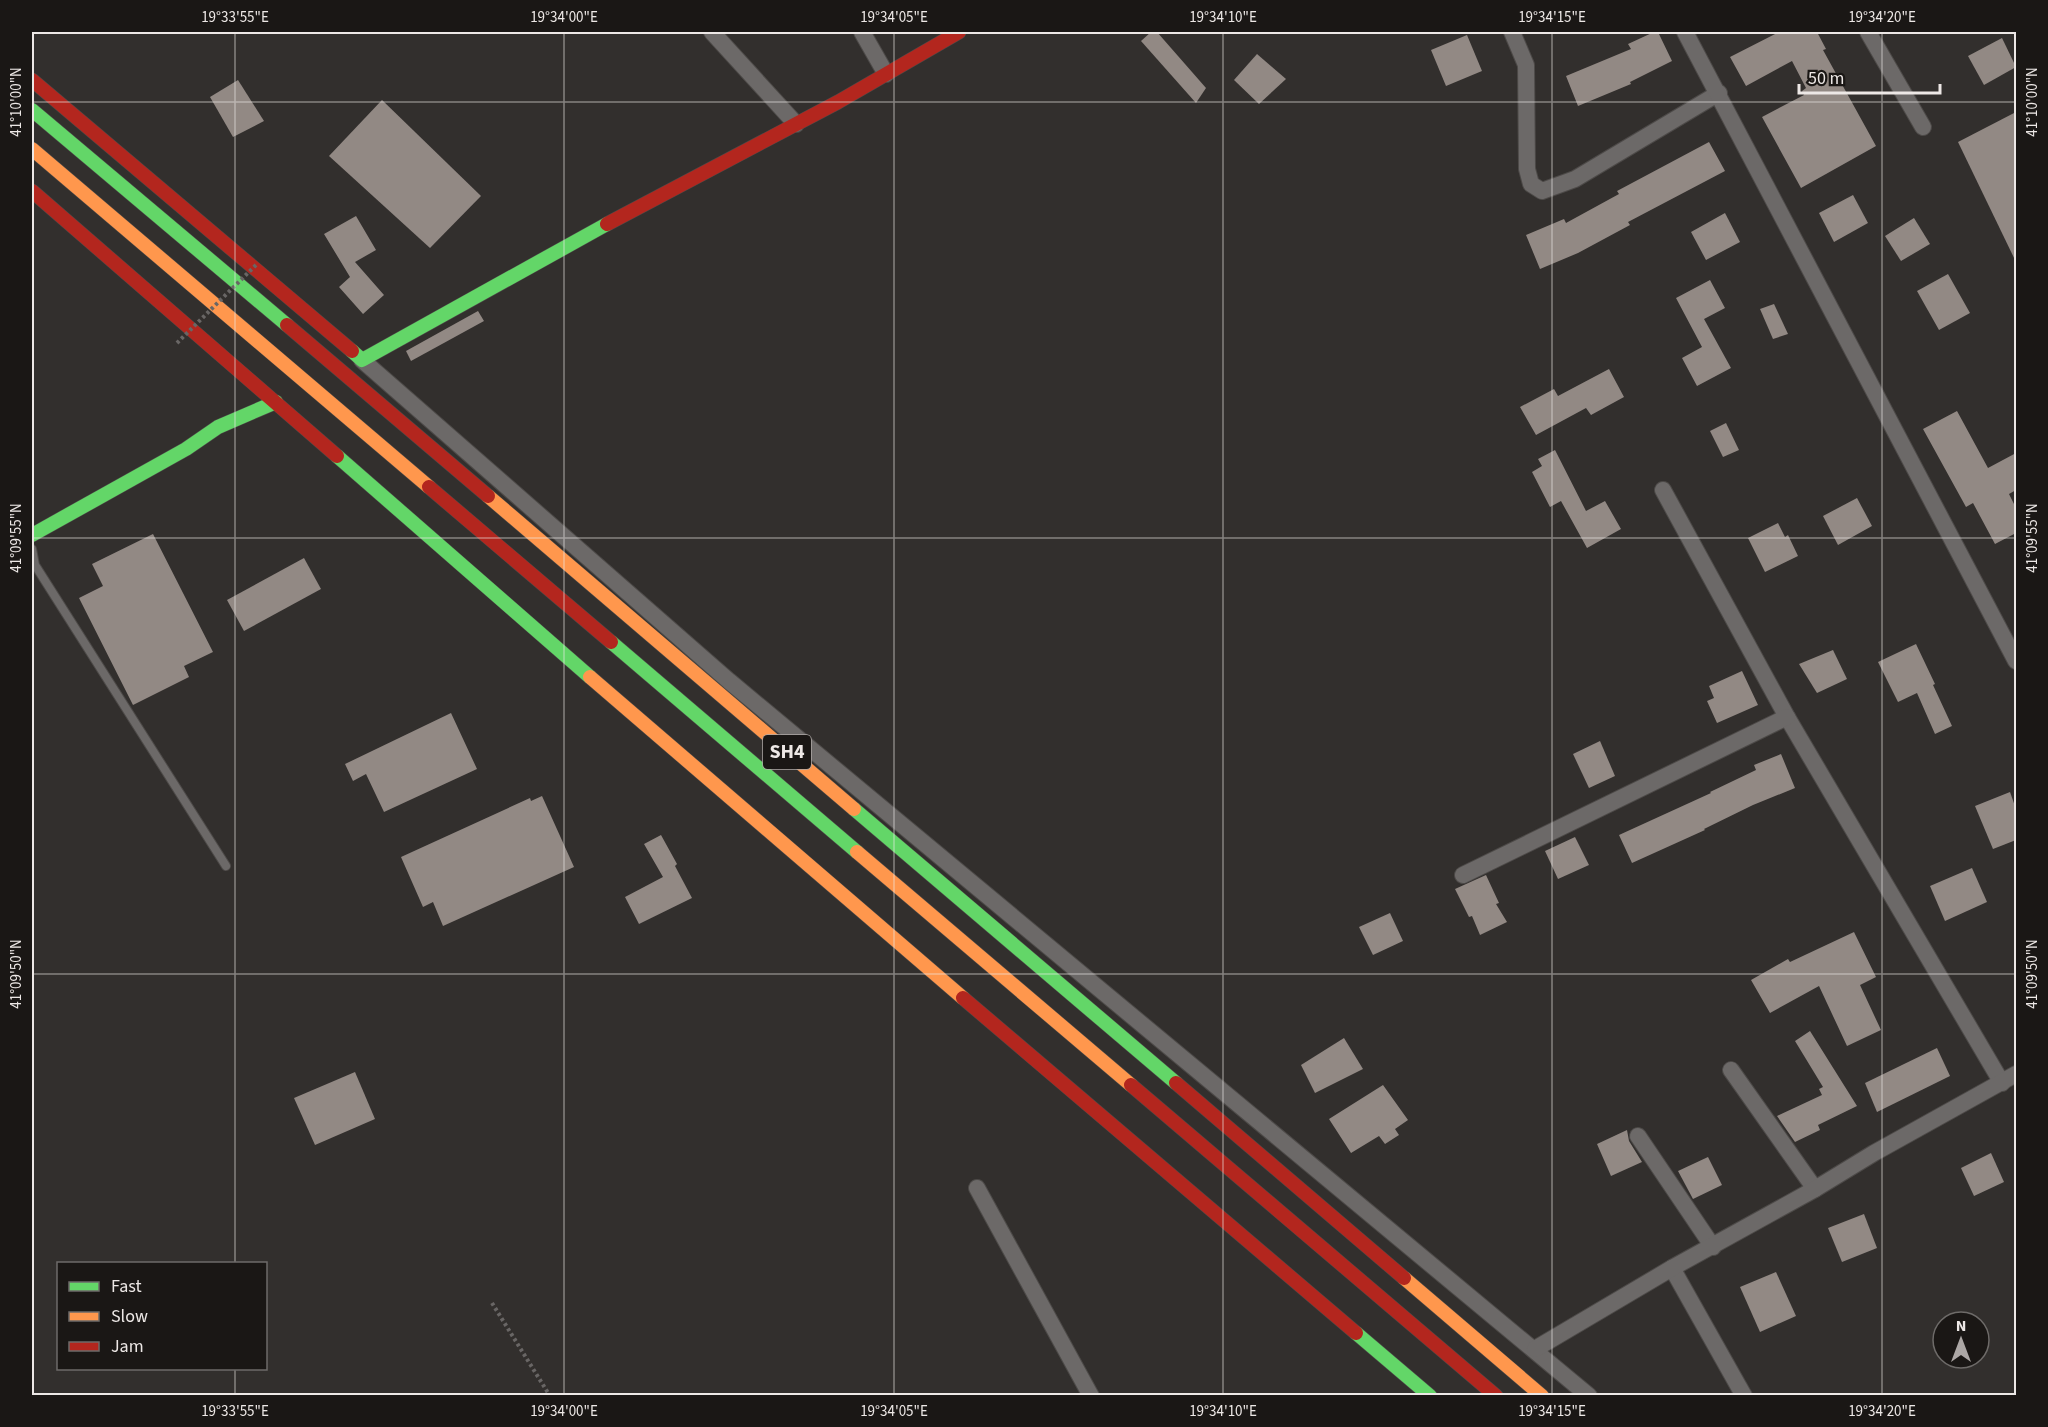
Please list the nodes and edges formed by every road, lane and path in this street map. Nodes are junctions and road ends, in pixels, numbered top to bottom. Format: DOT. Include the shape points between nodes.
graph roads {
  1 [pos="711,32"];
  2 [pos="862,32"];
  3 [pos="959,32"];
  4 [pos="1512,32"];
  5 [pos="1685,32"];
  6 [pos="1868,32"];
  7 [pos="886,74"];
  8 [pos="32,80"];
  9 [pos="1719,93"];
  10 [pos="32,110"];
  11 [pos="796,124"];
  12 [pos="1923,127"];
  13 [pos="32,149"];
  14 [pos="32,191"];
  15 [pos="258,263"];
  16 [pos="177,343"];
  17 [pos="362,360"];
  18 [pos="276,402"];
  19 [pos="1663,490"];
  20 [pos="32,535"];
  21 [pos="32,549"];
  22 [pos="2016,661"];
  23 [pos="1787,717"];
  24 [pos="226,866"];
  25 [pos="1463,875"];
  26 [pos="1731,1070"];
  27 [pos="2009,1078"];
  28 [pos="1638,1136"];
  29 [pos="977,1188"];
  30 [pos="1815,1189"];
  31 [pos="1713,1247"];
  32 [pos="1672,1268"];
  33 [pos="492,1303"];
  34 [pos="1535,1349"];
  35 [pos="550,1395"];
  36 [pos="1091,1395"];
  37 [pos="1430,1395"];
  38 [pos="1496,1395"];
  39 [pos="1542,1395"];
  40 [pos="1589,1395"];
  41 [pos="1744,1395"];
  1 -- 11 [label="street"];
  2 -- 7 [label="street"];
  3 -- 7 [label="main road"];
  4 -- 9 [label="street" via="1526,65 1527,169 1531,184 1542,191 1575,179"];
  5 -- 9 [label="street"];
  6 -- 12 [label="street"];
  7 -- 11 [label="main road"];
  8 -- 17 [label="main road"];
  9 -- 22 [label="street"];
  10 -- 39 [label="main road, SH4"];
  11 -- 17 [label="main road"];
  13 -- 38 [label="main road, SH4"];
  14 -- 18 [label="main road"];
  15 -- 16 [label="path, bridge"];
  17 -- 34 [label="street" via="729,681"];
  18 -- 20 [label="main road" via="219,425 186,449"];
  18 -- 37 [label="main road" via="692,767"];
  19 -- 23 [label="street"];
  21 -- 24 [label="lane" via="35,565"];
  23 -- 25 [label="street"];
  23 -- 27 [label="street"];
  26 -- 30 [label="street"];
  27 -- 30 [label="street"];
  28 -- 31 [label="street"];
  29 -- 36 [label="street"];
  30 -- 31 [label="street"];
  31 -- 32 [label="street"];
  32 -- 34 [label="street"];
  32 -- 41 [label="street"];
  33 -- 35 [label="path"];
  34 -- 40 [label="street"];
}
